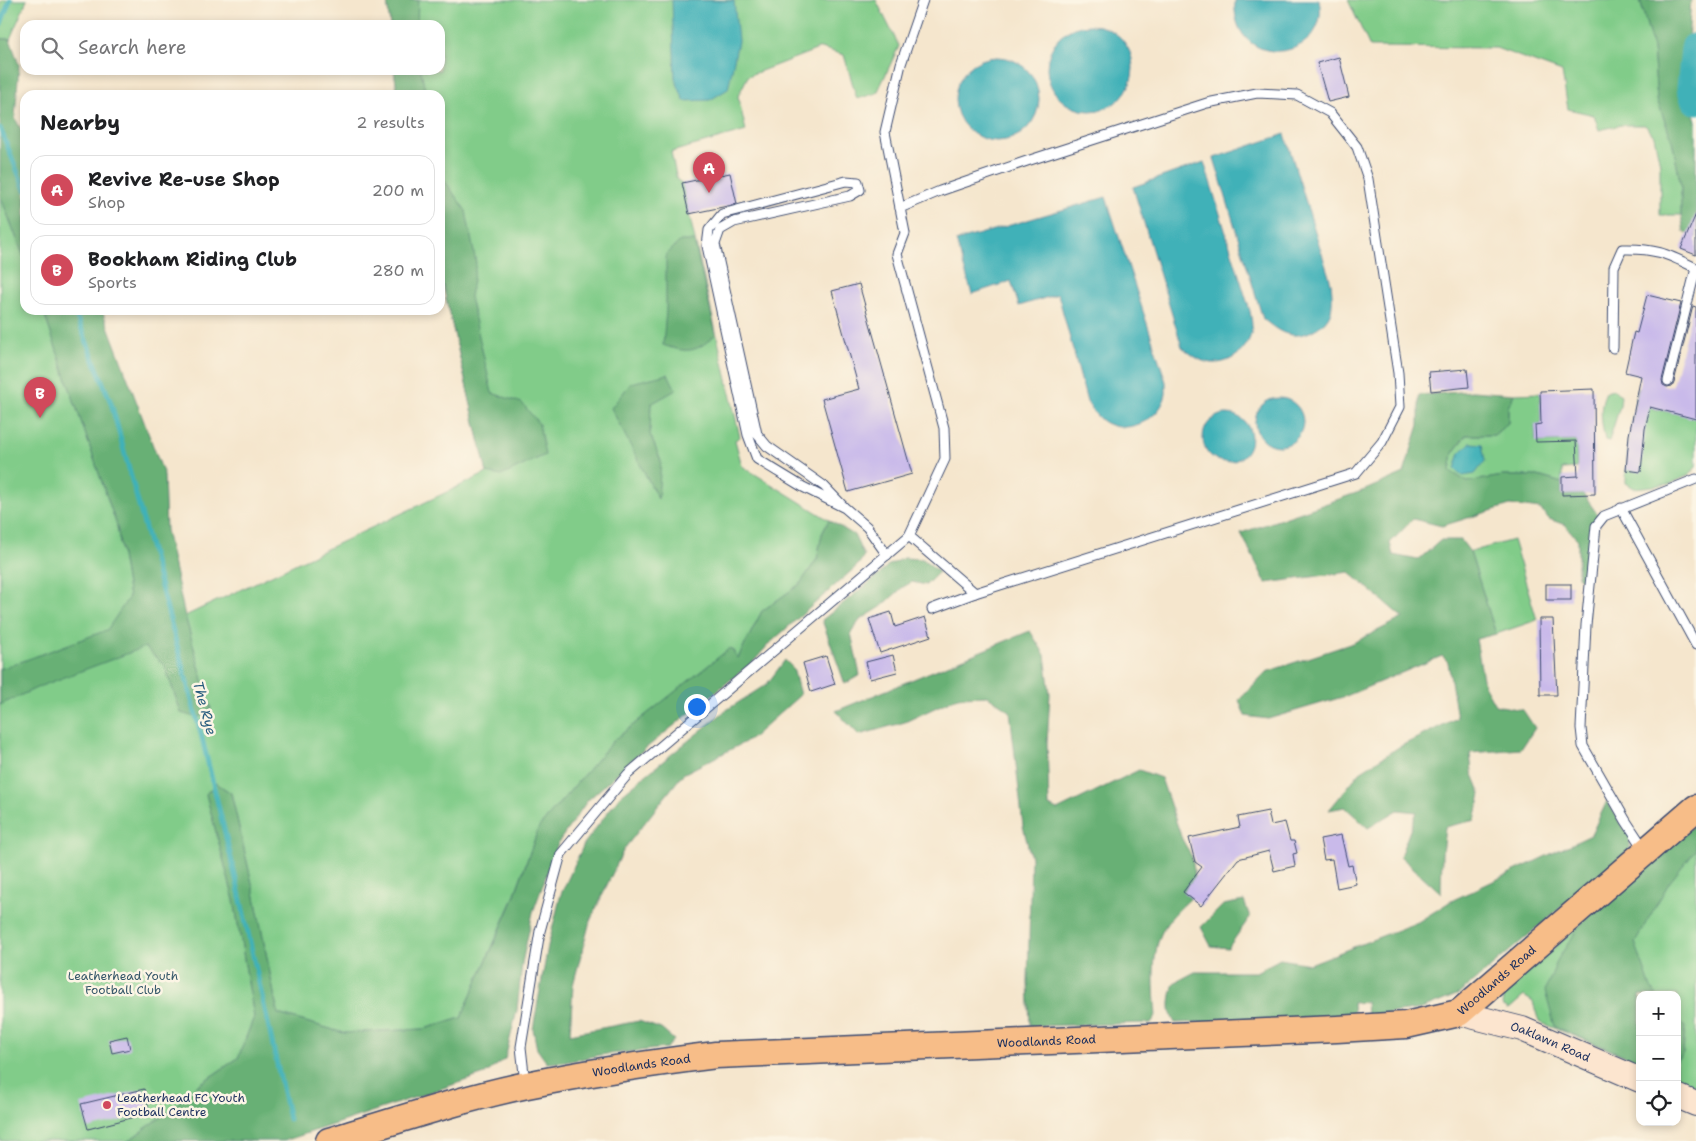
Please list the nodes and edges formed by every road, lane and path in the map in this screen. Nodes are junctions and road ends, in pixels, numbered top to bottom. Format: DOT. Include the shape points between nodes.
graph roads {
  1 [pos="923,0"];
  2 [pos="900,208"];
  3 [pos="1696,268"];
  4 [pos="1613,348"];
  5 [pos="1668,381"];
  6 [pos="767,446"];
  7 [pos="755,452"];
  8 [pos="1696,479"];
  9 [pos="845,508"];
  10 [pos="1622,508"];
  11 [pos="910,536"];
  12 [pos="886,555"];
  13 [pos="975,593"];
  14 [pos="932,609"];
  15 [pos="1696,646"];
  16 [pos="1696,808"];
  17 [pos="1645,850"];
  18 [pos="1459,1013"];
  19 [pos="1636,1078"];
  20 [pos="526,1085"];
  21 [pos="1681,1098"];
  22 [pos="1696,1104"];
  23 [pos="329,1141"];
  1 -- 2 [label="lane" via="901,64 884,132"];
  2 -- 11 [label="lane" via="905,233 897,254 944,428 944,459"];
  2 -- 13 [label="lane" via="1026,160 1207,103 1257,93 1297,95 1330,113 1357,147 1368,179 1400,407 1382,442 1356,473"];
  3 -- 4 [label="lane" via="1666,253 1641,248 1622,250 1614,267"];
  3 -- 5 [label="lane"];
  6 -- 7 [label="lane" via="757,443"];
  6 -- 7 [label="lane" via="757,434 716,244 720,230 734,222 850,196 860,190 858,182 846,182 722,214 709,230 707,246 748,435"];
  6 -- 9 [label="lane" via="824,486"];
  7 -- 9 [label="lane" via="757,459"];
  8 -- 10 [label="lane"];
  9 -- 12 [label="lane" via="867,527"];
  10 -- 15 [label="lane"];
  10 -- 17 [label="lane" via="1604,516 1596,526 1586,625 1581,728 1583,746"];
  11 -- 12 [label="lane"];
  11 -- 13 [label="lane"];
  12 -- 20 [label="lane" via="628,774 561,854 540,931 521,1047"];
  13 -- 14 [label="lane"];
  16 -- 17 [label="main road, Woodlands Road"];
  17 -- 18 [label="main road, Woodlands Road"];
  18 -- 19 [label="street, Oaklawn Road" via="1522,1029"];
  18 -- 20 [label="main road, Woodlands Road" via="1406,1025 716,1055 629,1066"];
  20 -- 23 [label="main road, Woodlands Road"];
  21 -- 22 [label="street"];
}
